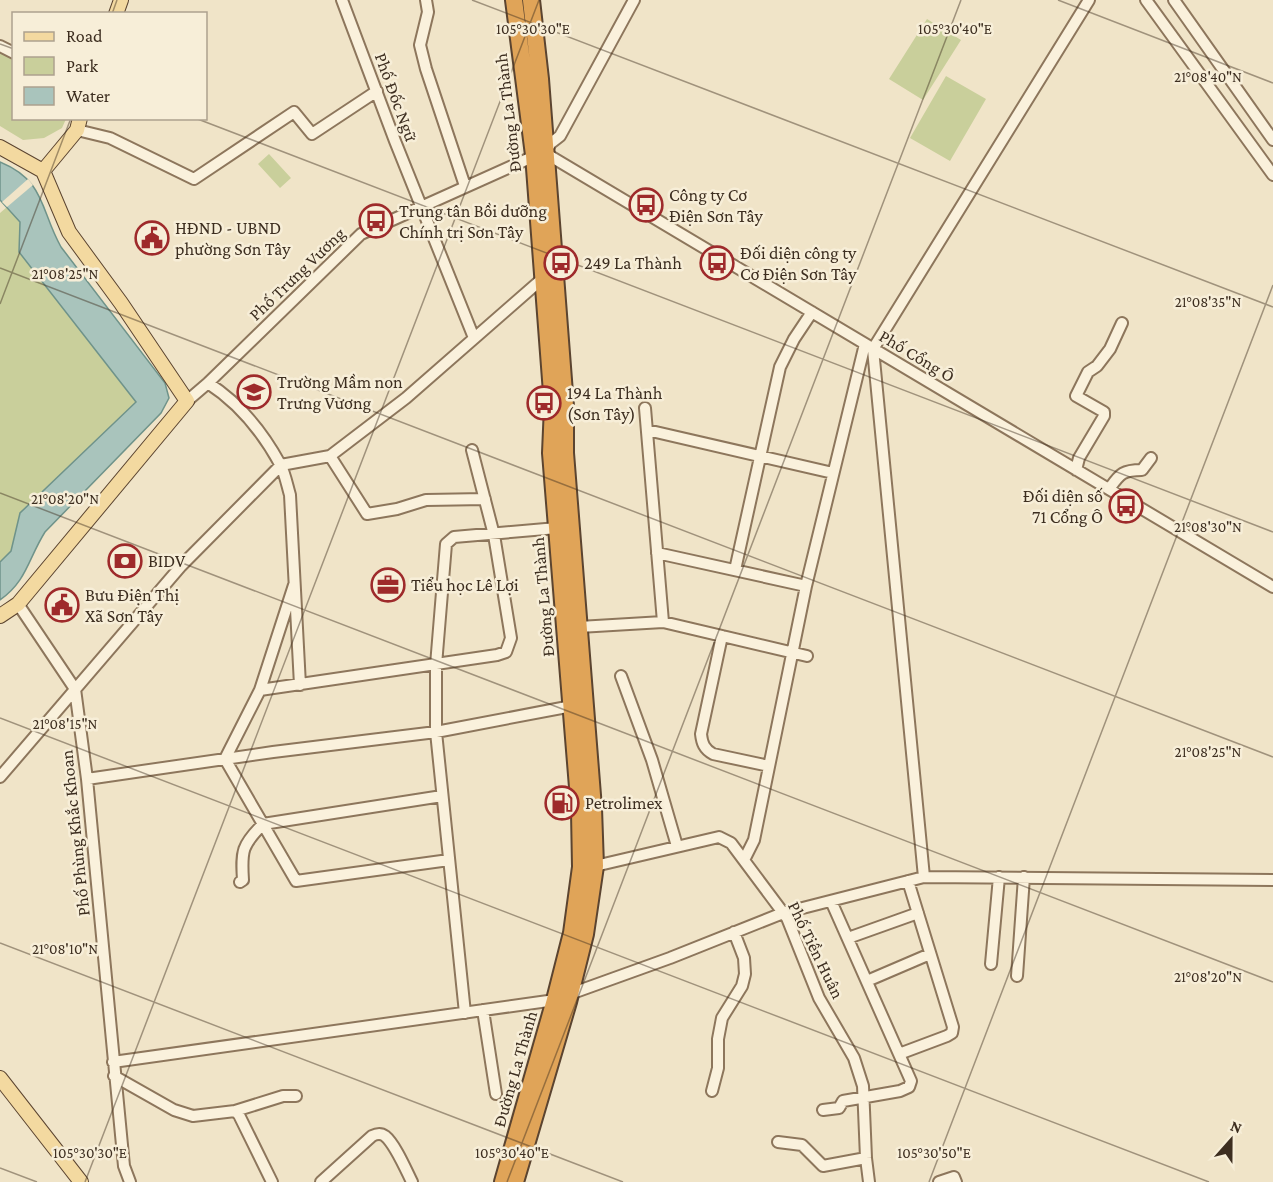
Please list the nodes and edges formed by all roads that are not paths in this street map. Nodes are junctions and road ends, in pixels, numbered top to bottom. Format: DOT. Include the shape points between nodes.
graph roads {
  1 [pos="342,0"];
  2 [pos="426,0"];
  3 [pos="514,0"];
  4 [pos="531,0"];
  5 [pos="634,0"];
  6 [pos="1089,0"];
  7 [pos="1146,0"];
  8 [pos="1174,0"];
  9 [pos="377,91"];
  10 [pos="78,124"];
  11 [pos="1273,140"];
  12 [pos="0,147"];
  13 [pos="540,154"];
  14 [pos="42,171"];
  15 [pos="1273,175"];
  16 [pos="465,186"];
  17 [pos="420,206"];
  18 [pos="542,279"];
  19 [pos="812,312"];
  20 [pos="1122,323"];
  21 [pos="474,338"];
  22 [pos="869,346"];
  23 [pos="208,383"];
  24 [pos="187,401"];
  25 [pos="645,408"];
  26 [pos="647,430"];
  27 [pos="472,450"];
  28 [pos="330,456"];
  29 [pos="760,457"];
  30 [pos="1151,458"];
  31 [pos="280,465"];
  32 [pos="1076,470"];
  33 [pos="833,473"];
  34 [pos="1109,489"];
  35 [pos="485,499"];
  36 [pos="557,528"];
  37 [pos="494,532"];
  38 [pos="657,553"];
  39 [pos="735,570"];
  40 [pos="294,585"];
  41 [pos="806,586"];
  42 [pos="1273,587"];
  43 [pos="18,604"];
  44 [pos="0,616"];
  45 [pos="663,622"];
  46 [pos="579,627"];
  47 [pos="722,636"];
  48 [pos="793,653"];
  49 [pos="807,656"];
  50 [pos="436,665"];
  51 [pos="621,676"];
  52 [pos="300,685"];
  53 [pos="75,689"];
  54 [pos="260,690"];
  55 [pos="572,706"];
  56 [pos="436,732"];
  57 [pos="225,759"];
  58 [pos="769,766"];
  59 [pos="0,777"];
  60 [pos="87,779"];
  61 [pos="442,796"];
  62 [pos="263,824"];
  63 [pos="677,846"];
  64 [pos="449,860"];
  65 [pos="744,860"];
  66 [pos="595,866"];
  67 [pos="924,877"];
  68 [pos="999,877"];
  69 [pos="1024,878"];
  70 [pos="1273,880"];
  71 [pos="908,881"];
  72 [pos="240,882"];
  73 [pos="831,901"];
  74 [pos="783,913"];
  75 [pos="918,914"];
  76 [pos="734,932"];
  77 [pos="848,938"];
  78 [pos="930,954"];
  79 [pos="991,964"];
  80 [pos="1017,976"];
  81 [pos="867,981"];
  82 [pos="562,997"];
  83 [pos="483,1010"];
  84 [pos="465,1013"];
  85 [pos="899,1054"];
  86 [pos="113,1062"];
  87 [pos="114,1076"];
  88 [pos="0,1078"];
  89 [pos="712,1091"];
  90 [pos="496,1094"];
  91 [pos="296,1096"];
  92 [pos="864,1098"];
  93 [pos="823,1110"];
  94 [pos="235,1112"];
  95 [pos="778,1142"];
  96 [pos="866,1158"];
  97 [pos="81,1182"];
  98 [pos="130,1182"];
  99 [pos="272,1182"];
  100 [pos="321,1182"];
  101 [pos="412,1182"];
  102 [pos="503,1182"];
  103 [pos="515,1182"];
  104 [pos="869,1182"];
  105 [pos="939,1182"];
  106 [pos="956,1182"];
  1 -- 9 [label="street, Phố Đốc Ngữ"];
  2 -- 16 [label="street" via="428,12 420,45"];
  3 -- 13 [label="highway, Đường La Thành"];
  4 -- 13 [label="highway, Đường La Thành"];
  5 -- 13 [label="street" via="560,136"];
  6 -- 22 [label="street"];
  7 -- 15 [label="street"];
  8 -- 11 [label="street"];
  9 -- 10 [label="street" via="312,134 294,112 194,179"];
  9 -- 17 [label="street, Phố Đốc Ngữ"];
  10 -- 14 [label="main road"];
  12 -- 14 [label="main road"];
  13 -- 16 [label="street, Phố Trưng Vương"];
  13 -- 18 [label="highway, Đường La Thành"];
  13 -- 19 [label="street, Phố Cổng Ô"];
  13 -- 46 [label="highway, Đường La Thành"];
  14 -- 24 [label="main road" via="69,232"];
  16 -- 17 [label="street, Phố Trưng Vương"];
  17 -- 21 [label="street, Phố Đốc Ngữ"];
  17 -- 23 [label="street, Phố Trưng Vương" via="361,234"];
  18 -- 21 [label="street"];
  18 -- 36 [label="highway, Đường La Thành" via="553,406 551,453"];
  19 -- 22 [label="street, Phố Cổng Ô"];
  19 -- 29 [label="street" via="780,367"];
  20 -- 32 [label="street" via="1110,350 1088,372 1077,396 1104,412 1104,416"];
  21 -- 28 [label="street"];
  22 -- 32 [label="street, Phố Cổng Ô"];
  22 -- 33 [label="street"];
  22 -- 67 [label="street"];
  23 -- 24 [label="street, Phố Trưng Vương"];
  23 -- 31 [label="street" via="249,417"];
  24 -- 43 [label="main road"];
  25 -- 26 [label="street"];
  26 -- 29 [label="street"];
  26 -- 38 [label="street"];
  27 -- 35 [label="street"];
  28 -- 31 [label="street"];
  28 -- 35 [label="street" via="367,514 426,500"];
  29 -- 33 [label="street"];
  29 -- 39 [label="street"];
  30 -- 34 [label="street" via="1142,470 1119,475"];
  31 -- 40 [label="street" via="290,495"];
  31 -- 53 [label="street" via="181,566"];
  32 -- 34 [label="street, Phố Cổng Ô"];
  33 -- 41 [label="street"];
  34 -- 42 [label="street, Phố Cổng Ô"];
  35 -- 37 [label="street"];
  36 -- 37 [label="street"];
  36 -- 55 [label="highway, Đường La Thành"];
  37 -- 50 [label="street" via="454,537 446,544"];
  37 -- 50 [label="street" via="510,646 497,656"];
  38 -- 39 [label="street"];
  38 -- 45 [label="street"];
  39 -- 41 [label="street"];
  40 -- 52 [label="street"];
  40 -- 54 [label="street"];
  41 -- 48 [label="street"];
  43 -- 44 [label="main road"];
  43 -- 53 [label="street, Phố Phùng Khắc Khoan"];
  45 -- 46 [label="street"];
  45 -- 47 [label="street"];
  46 -- 66 [label="highway, Đường La Thành"];
  47 -- 48 [label="street"];
  47 -- 58 [label="street" via="702,742 713,754"];
  48 -- 49 [label="street"];
  48 -- 58 [label="street"];
  50 -- 52 [label="street"];
  50 -- 56 [label="street"];
  51 -- 63 [label="street" via="652,760"];
  52 -- 54 [label="street"];
  53 -- 59 [label="street"];
  53 -- 60 [label="street, Phố Phùng Khắc Khoan"];
  54 -- 57 [label="street"];
  55 -- 56 [label="street"];
  55 -- 82 [label="highway, Đường La Thành" via="581,867"];
  56 -- 57 [label="street"];
  56 -- 61 [label="street"];
  57 -- 60 [label="street"];
  57 -- 62 [label="street"];
  58 -- 65 [label="street" via="754,840"];
  60 -- 86 [label="street, Phố Phùng Khắc Khoan"];
  61 -- 62 [label="street"];
  61 -- 64 [label="street"];
  62 -- 64 [label="street" via="296,881"];
  62 -- 72 [label="street" via="247,840"];
  63 -- 65 [label="street, Phố Tiền Huân" via="725,838"];
  63 -- 66 [label="street, Phố Tiền Huân"];
  64 -- 84 [label="street"];
  65 -- 74 [label="street, Phố Tiền Huân"];
  66 -- 82 [label="highway, Đường La Thành" via="585,934"];
  67 -- 68 [label="street"];
  67 -- 71 [label="street"];
  68 -- 69 [label="street"];
  68 -- 79 [label="street"];
  69 -- 70 [label="street"];
  69 -- 80 [label="street"];
  71 -- 73 [label="street"];
  71 -- 75 [label="street"];
  73 -- 74 [label="street"];
  73 -- 77 [label="street"];
  74 -- 76 [label="street"];
  74 -- 92 [label="street, Phố Tiền Huân" via="819,998 854,1058"];
  75 -- 77 [label="street"];
  75 -- 78 [label="street"];
  76 -- 82 [label="street"];
  76 -- 89 [label="street" via="744,958 745,974 722,1018"];
  77 -- 81 [label="street"];
  78 -- 81 [label="street"];
  78 -- 85 [label="street" via="952,1033"];
  81 -- 85 [label="street"];
  82 -- 83 [label="street"];
  82 -- 102 [label="highway, Đường La Thành"];
  82 -- 103 [label="highway, Đường La Thành"];
  83 -- 84 [label="street"];
  83 -- 90 [label="street"];
  84 -- 86 [label="street"];
  85 -- 92 [label="street" via="909,1087"];
  86 -- 87 [label="street, Phố Phùng Khắc Khoan"];
  87 -- 94 [label="street" via="174,1110 193,1116"];
  87 -- 98 [label="street, Phố Phùng Khắc Khoan" via="124,1166"];
  88 -- 97 [label="main road"];
  91 -- 94 [label="street" via="283,1096"];
  92 -- 93 [label="street" via="843,1101 839,1107"];
  92 -- 96 [label="street, Phố Tiền Huân"];
  94 -- 99 [label="street"];
  95 -- 96 [label="street" via="798,1143 823,1166"];
  96 -- 104 [label="street, Phố Tiền Huân"];
  100 -- 101 [label="street" via="378,1134 392,1145"];
  105 -- 106 [label="street" via="954,1177"];
}
